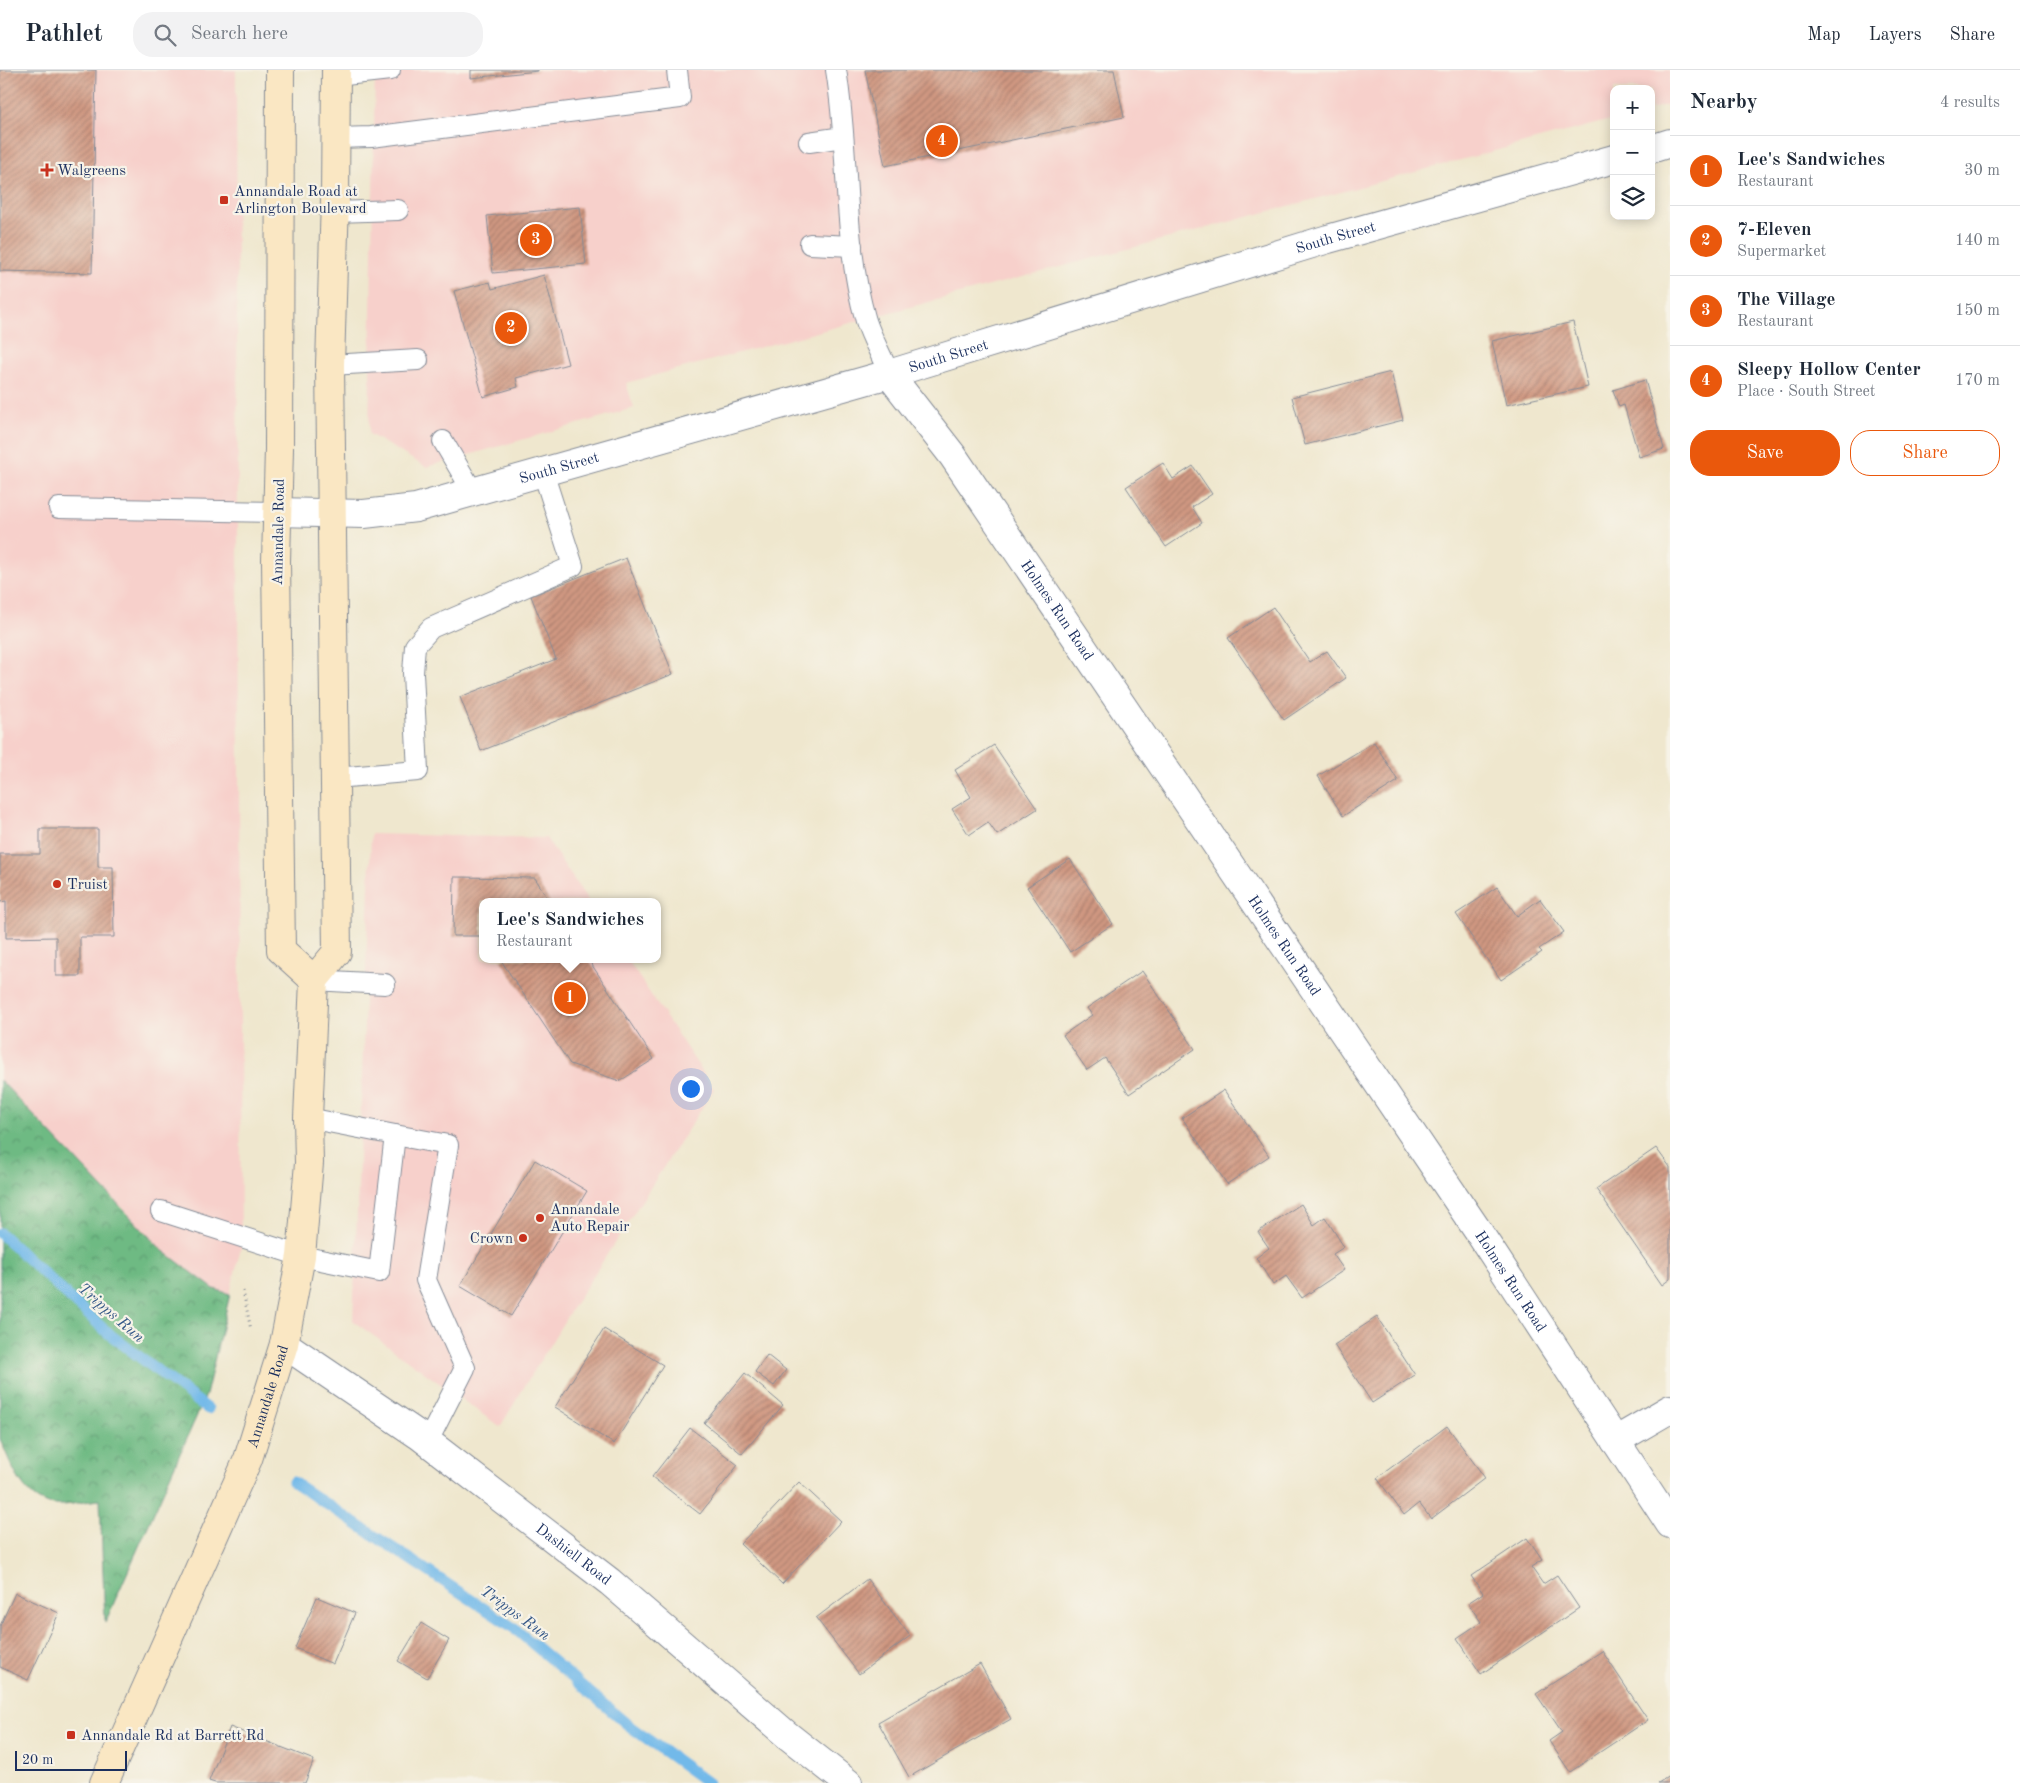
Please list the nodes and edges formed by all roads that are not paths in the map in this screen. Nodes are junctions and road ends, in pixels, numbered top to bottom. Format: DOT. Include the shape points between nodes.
graph roads {
  1 [pos="280,70"];
  2 [pos="390,70"];
  3 [pos="677,70"];
  4 [pos="836,70"];
  5 [pos="336,73"];
  6 [pos="843,137"];
  7 [pos="336,138"];
  8 [pos="809,142"];
  9 [pos="1670,144"];
  10 [pos="1655,148"];
  11 [pos="1610,160"];
  12 [pos="398,210"];
  13 [pos="335,212"];
  14 [pos="810,244"];
  15 [pos="852,246"];
  16 [pos="418,360"];
  17 [pos="330,365"];
  18 [pos="889,374"];
  19 [pos="443,441"];
  20 [pos="543,472"];
  21 [pos="473,492"];
  22 [pos="59,508"];
  23 [pos="276,512"];
  24 [pos="333,512"];
  25 [pos="335,778"];
  26 [pos="314,980"];
  27 [pos="385,984"];
  28 [pos="308,1118"];
  29 [pos="394,1135"];
  30 [pos="161,1211"];
  31 [pos="301,1256"];
  32 [pos="284,1344"];
  33 [pos="1670,1409"];
  34 [pos="428,1441"];
  35 [pos="1615,1441"];
  36 [pos="1670,1524"];
  37 [pos="104,1783"];
  38 [pos="848,1783"];
  1 -- 23 [label="main road, Annandale Road"];
  2 -- 5 [label="lane"];
  3 -- 7 [label="lane" via="680,98 371,137"];
  4 -- 6 [label="lane"];
  5 -- 7 [label="main road"];
  6 -- 8 [label="lane"];
  6 -- 15 [label="lane"];
  7 -- 13 [label="main road"];
  9 -- 10 [label="street"];
  11 -- 18 [label="street, South Street" via="1328,239"];
  12 -- 13 [label="lane"];
  13 -- 17 [label="main road"];
  14 -- 15 [label="lane"];
  15 -- 18 [label="lane" via="867,323"];
  16 -- 17 [label="lane"];
  17 -- 24 [label="main road"];
  18 -- 20 [label="street, South Street"];
  18 -- 35 [label="street, Holmes Run Road" via="958,464 1478,1231"];
  19 -- 21 [label="lane"];
  20 -- 21 [label="street, South Street"];
  20 -- 25 [label="lane" via="573,566 430,628 415,646 413,673 418,772"];
  21 -- 24 [label="street, South Street" via="416,508 364,514"];
  22 -- 23 [label="lane"];
  23 -- 24 [label="street, South Street"];
  23 -- 26 [label="main road, Annandale Road" via="281,950"];
  24 -- 25 [label="main road"];
  25 -- 26 [label="main road" via="337,952"];
  26 -- 27 [label="lane"];
  26 -- 28 [label="main road, Annandale Road"];
  28 -- 29 [label="lane"];
  28 -- 31 [label="main road, Annandale Road" via="309,1163"];
  29 -- 31 [label="lane" via="379,1272"];
  29 -- 34 [label="lane" via="448,1145 426,1280 465,1368"];
  30 -- 31 [label="lane"];
  31 -- 32 [label="main road, Annandale Road"];
  32 -- 34 [label="street, Dashiell Road"];
  32 -- 37 [label="main road, Annandale Road" via="248,1459"];
  33 -- 35 [label="street"];
  34 -- 38 [label="street, Dashiell Road" via="610,1582 787,1735"];
  35 -- 36 [label="street, Holmes Run Road"];
}
